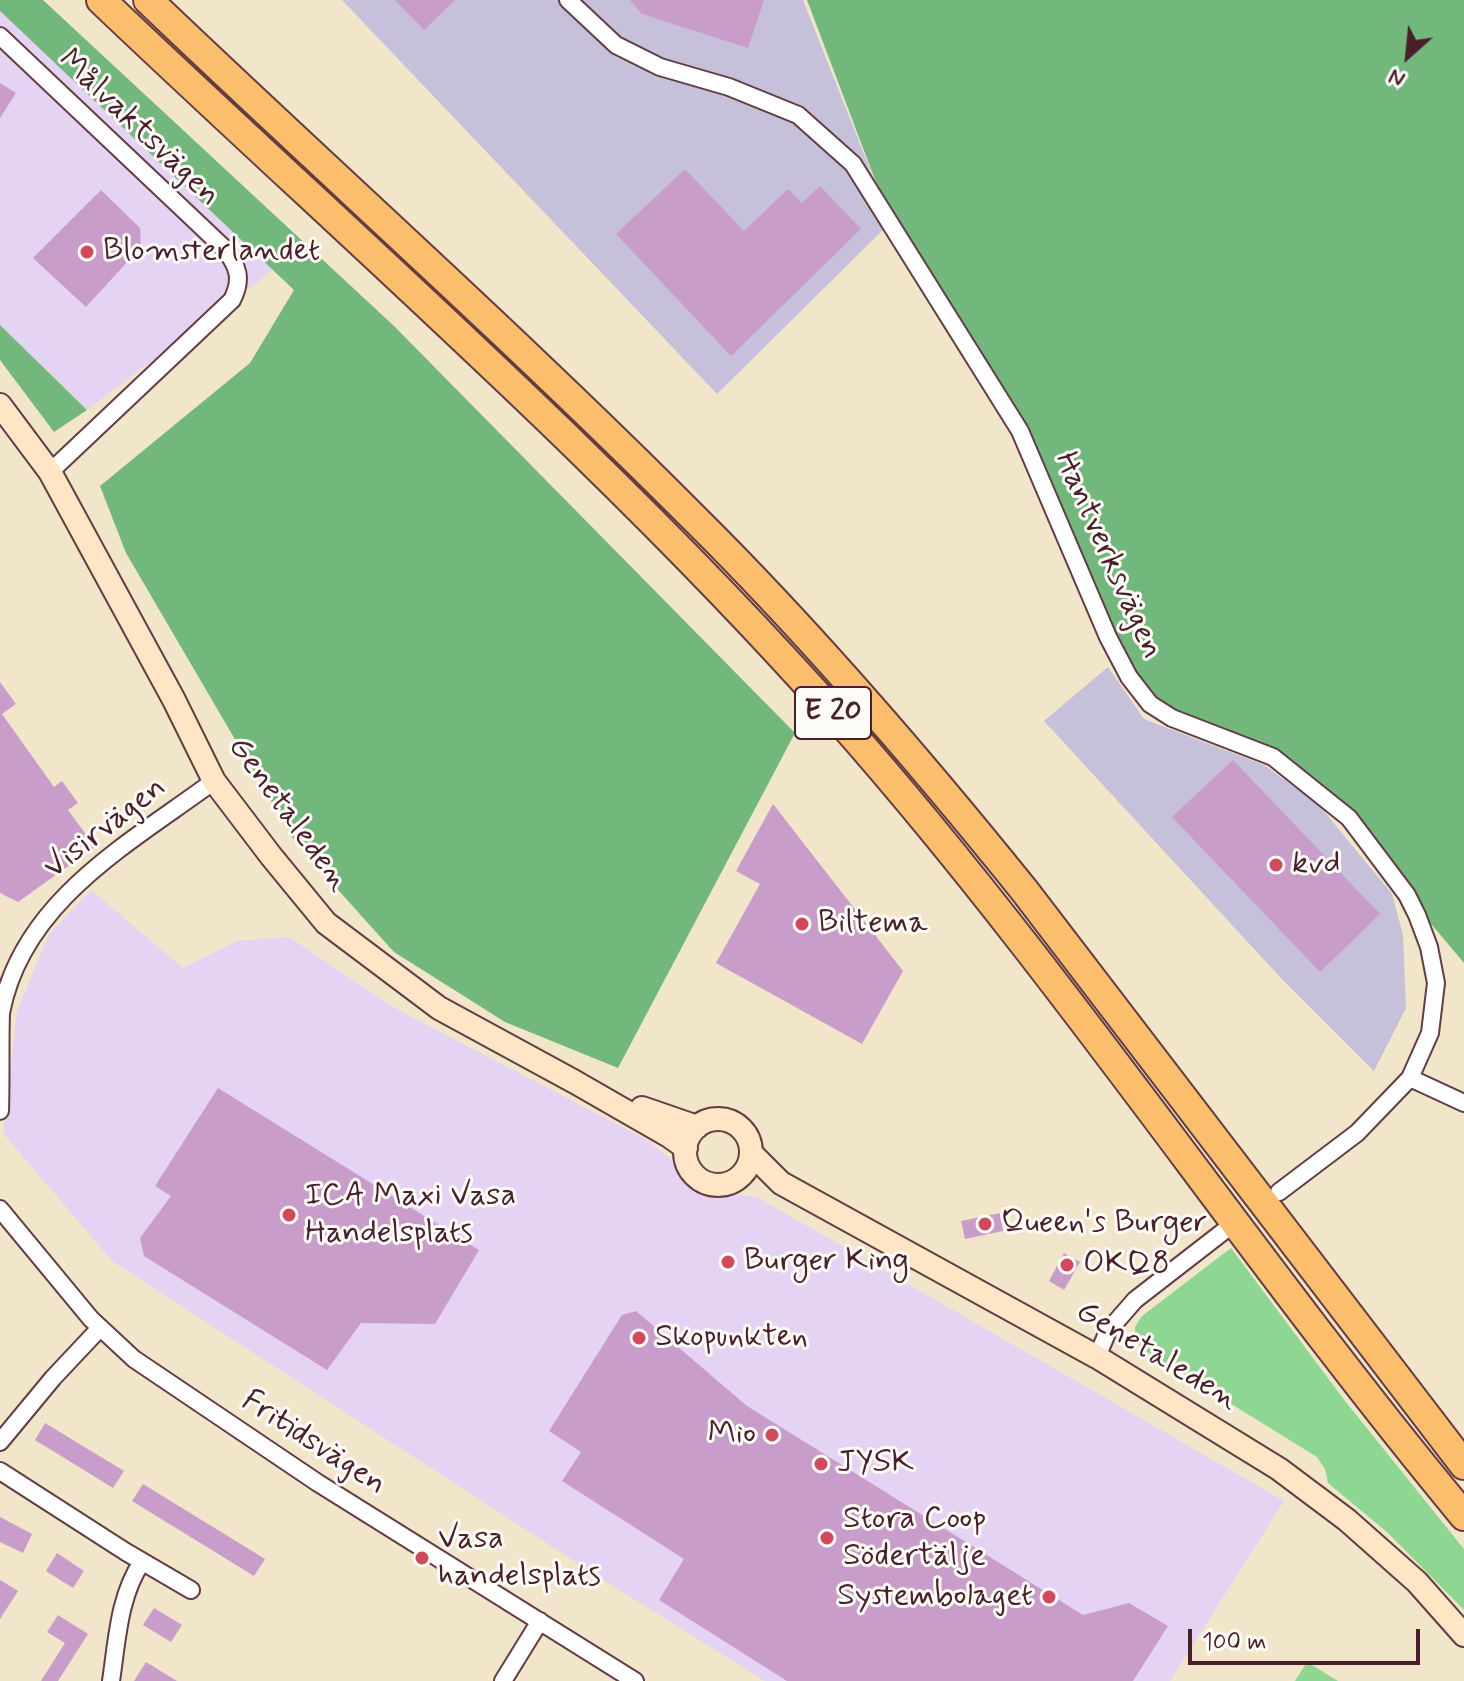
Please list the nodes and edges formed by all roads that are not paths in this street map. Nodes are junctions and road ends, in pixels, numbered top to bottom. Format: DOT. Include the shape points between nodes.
graph roads {
  1 [pos="101,0"];
  2 [pos="148,0"];
  3 [pos="568,0"];
  4 [pos="0,36"];
  5 [pos="0,405"];
  6 [pos="50,472"];
  7 [pos="214,781"];
  8 [pos="1410,1078"];
  9 [pos="575,1082"];
  10 [pos="1464,1103"];
  11 [pos="0,1111"];
  12 [pos="697,1127"];
  13 [pos="686,1148"];
  14 [pos="751,1153"];
  15 [pos="739,1177"];
  16 [pos="781,1183"];
  17 [pos="1279,1192"];
  18 [pos="0,1209"];
  19 [pos="1224,1231"];
  20 [pos="100,1328"];
  21 [pos="1097,1357"];
  22 [pos="0,1442"];
  23 [pos="1464,1465"];
  24 [pos="0,1471"];
  25 [pos="1464,1516"];
  26 [pos="142,1562"];
  27 [pos="191,1590"];
  28 [pos="540,1621"];
  29 [pos="1464,1635"];
  30 [pos="111,1681"];
  31 [pos="503,1681"];
  32 [pos="635,1681"];
  1 -- 25 [label="highway, E 20" via="582,452 832,712 1034,954"];
  2 -- 23 [label="highway, E 20" via="697,520 864,701 1024,890"];
  3 -- 8 [label="street, Hantverksvägen" via="616,45 660,67 798,115 853,164 1020,431 1129,677 1150,704 1172,718 1273,757 1349,818 1407,895 1429,947 1436,983 1430,1033"];
  4 -- 6 [label="street, Målvaktsvägen" via="224,248 238,270 232,300"];
  5 -- 6 [label="main road, Genetaleden"];
  6 -- 7 [label="main road, Genetaleden"];
  7 -- 9 [label="main road, Genetaleden" via="326,923 439,1008"];
  7 -- 11 [label="street, Visirvägen" via="66,893 20,954 1,1014"];
  8 -- 10 [label="street"];
  8 -- 17 [label="street, Hantverksvägen" via="1357,1133"];
  9 -- 12 [label="main road, Genetaleden"];
  9 -- 13 [label="main road, Genetaleden"];
  12 -- 13 [label="main road"];
  12 -- 14 [label="main road, Genetaleden" via="714,1120 733,1123 747,1136"];
  13 -- 15 [label="main road, Genetaleden" via="690,1168 704,1181 722,1184"];
  14 -- 15 [label="main road"];
  14 -- 16 [label="main road, Genetaleden"];
  15 -- 16 [label="main road, Genetaleden"];
  16 -- 21 [label="main road, Genetaleden"];
  18 -- 20 [label="street, Fritidsvägen"];
  19 -- 21 [label="street" via="1135,1300 1108,1331"];
  20 -- 22 [label="street"];
  20 -- 28 [label="street, Fritidsvägen" via="134,1359 318,1483"];
  21 -- 29 [label="main road, Genetaleden" via="1279,1469 1347,1520 1417,1582"];
  24 -- 26 [label="street"];
  26 -- 27 [label="street"];
  26 -- 30 [label="street" via="125,1601"];
  28 -- 31 [label="street"];
  28 -- 32 [label="street, Fritidsvägen"];
}
